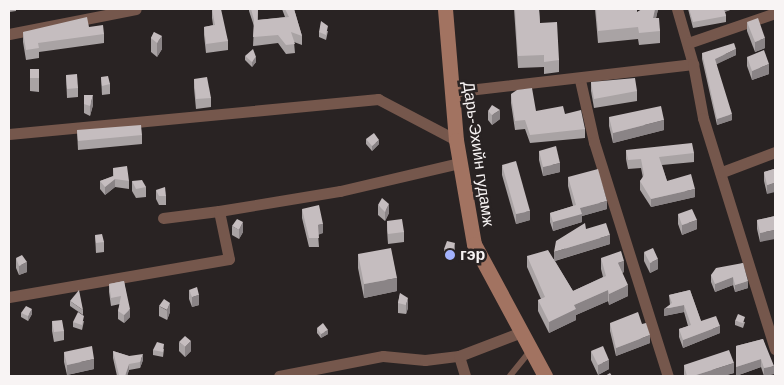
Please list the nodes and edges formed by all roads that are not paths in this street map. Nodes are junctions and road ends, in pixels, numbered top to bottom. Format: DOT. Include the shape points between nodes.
graph roads {
  1 [pos="136,9"];
  2 [pos="445,9"];
  3 [pos="677,9"];
  4 [pos="775,13"];
  5 [pos="9,34"];
  6 [pos="688,44"];
  7 [pos="693,64"];
  8 [pos="580,80"];
  9 [pos="451,92"];
  10 [pos="9,134"];
  11 [pos="456,140"];
  12 [pos="775,152"];
  13 [pos="459,163"];
  14 [pos="722,172"];
  15 [pos="218,211"];
  16 [pos="163,218"];
  17 [pos="9,297"];
  18 [pos="518,333"];
  19 [pos="775,349"];
  20 [pos="530,351"];
  21 [pos="459,356"];
  22 [pos="279,376"];
  23 [pos="465,376"];
  24 [pos="510,376"];
  25 [pos="545,376"];
  26 [pos="668,376"];
  1 -- 5 [label="street"];
  2 -- 9 [label="main road, Дарь-Эхийн гудамж"];
  3 -- 6 [label="street"];
  4 -- 6 [label="street"];
  6 -- 7 [label="street"];
  7 -- 8 [label="street"];
  7 -- 14 [label="street" via="702,118"];
  8 -- 9 [label="street"];
  8 -- 26 [label="street" via="594,142"];
  9 -- 11 [label="main road, Дарь-Эхийн гудамж"];
  10 -- 11 [label="street" via="292,104 378,99"];
  11 -- 13 [label="main road, Дарь-Эхийн гудамж"];
  12 -- 14 [label="street"];
  13 -- 15 [label="street" via="340,192"];
  13 -- 18 [label="main road, Дарь-Эхийн гудамж" via="474,244"];
  14 -- 19 [label="street"];
  15 -- 16 [label="street"];
  15 -- 17 [label="street" via="229,259"];
  18 -- 20 [label="main road, Дарь-Эхийн гудамж"];
  18 -- 21 [label="street"];
  20 -- 24 [label="lane"];
  20 -- 25 [label="main road, Дарь-Эхийн гудамж"];
  21 -- 22 [label="street" via="425,360 384,356"];
  21 -- 23 [label="street"];
}
